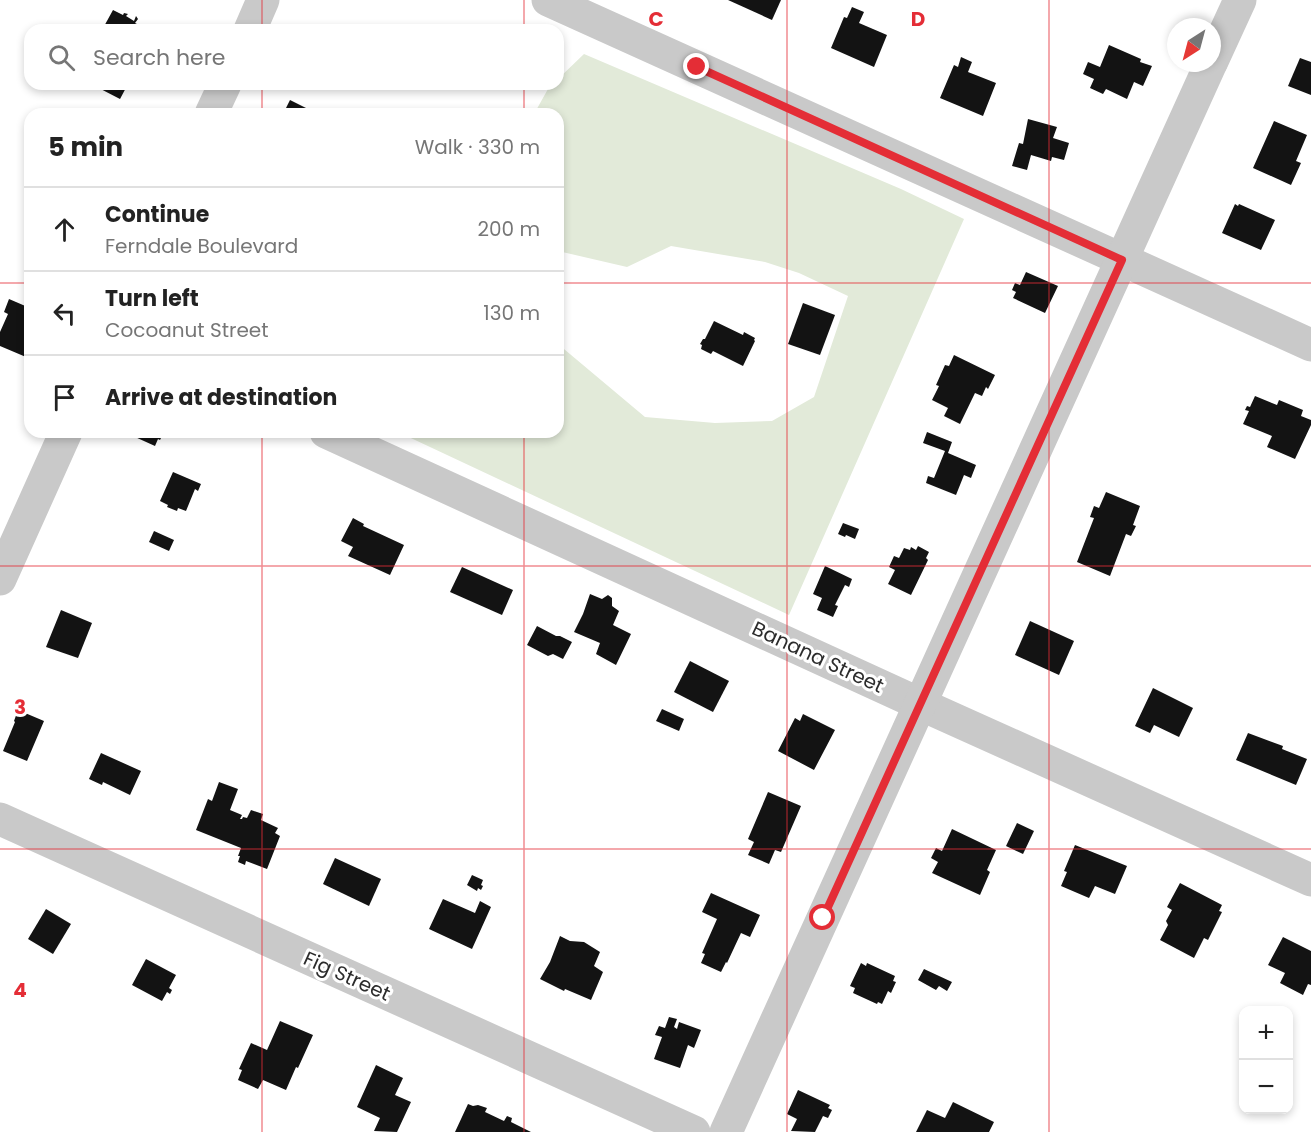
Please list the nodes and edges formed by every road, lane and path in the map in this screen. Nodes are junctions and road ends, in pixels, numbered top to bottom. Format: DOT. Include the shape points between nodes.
graph roads {
  1 [pos="263,0"];
  2 [pos="548,0"];
  3 [pos="1240,0"];
  4 [pos="253,24"];
  5 [pos="1221,42"];
  6 [pos="1207,72"];
  7 [pos="222,90"];
  8 [pos="214,108"];
  9 [pos="1122,260"];
  10 [pos="1311,345"];
  11 [pos="63,438"];
  12 [pos="339,438"];
  13 [pos="0,579"];
  14 [pos="920,704"];
  15 [pos="0,819"];
  16 [pos="1311,880"];
  17 [pos="694,1132"];
  18 [pos="726,1132"];
  1 -- 4 [label="street"];
  2 -- 9 [label="street"];
  3 -- 5 [label="street"];
  6 -- 9 [label="street"];
  7 -- 8 [label="street"];
  9 -- 10 [label="street"];
  9 -- 14 [label="street"];
  11 -- 13 [label="street"];
  12 -- 14 [label="street, Banana Street"];
  14 -- 16 [label="street, Banana Street"];
  14 -- 18 [label="street"];
  15 -- 17 [label="street, Fig Street"];
}
